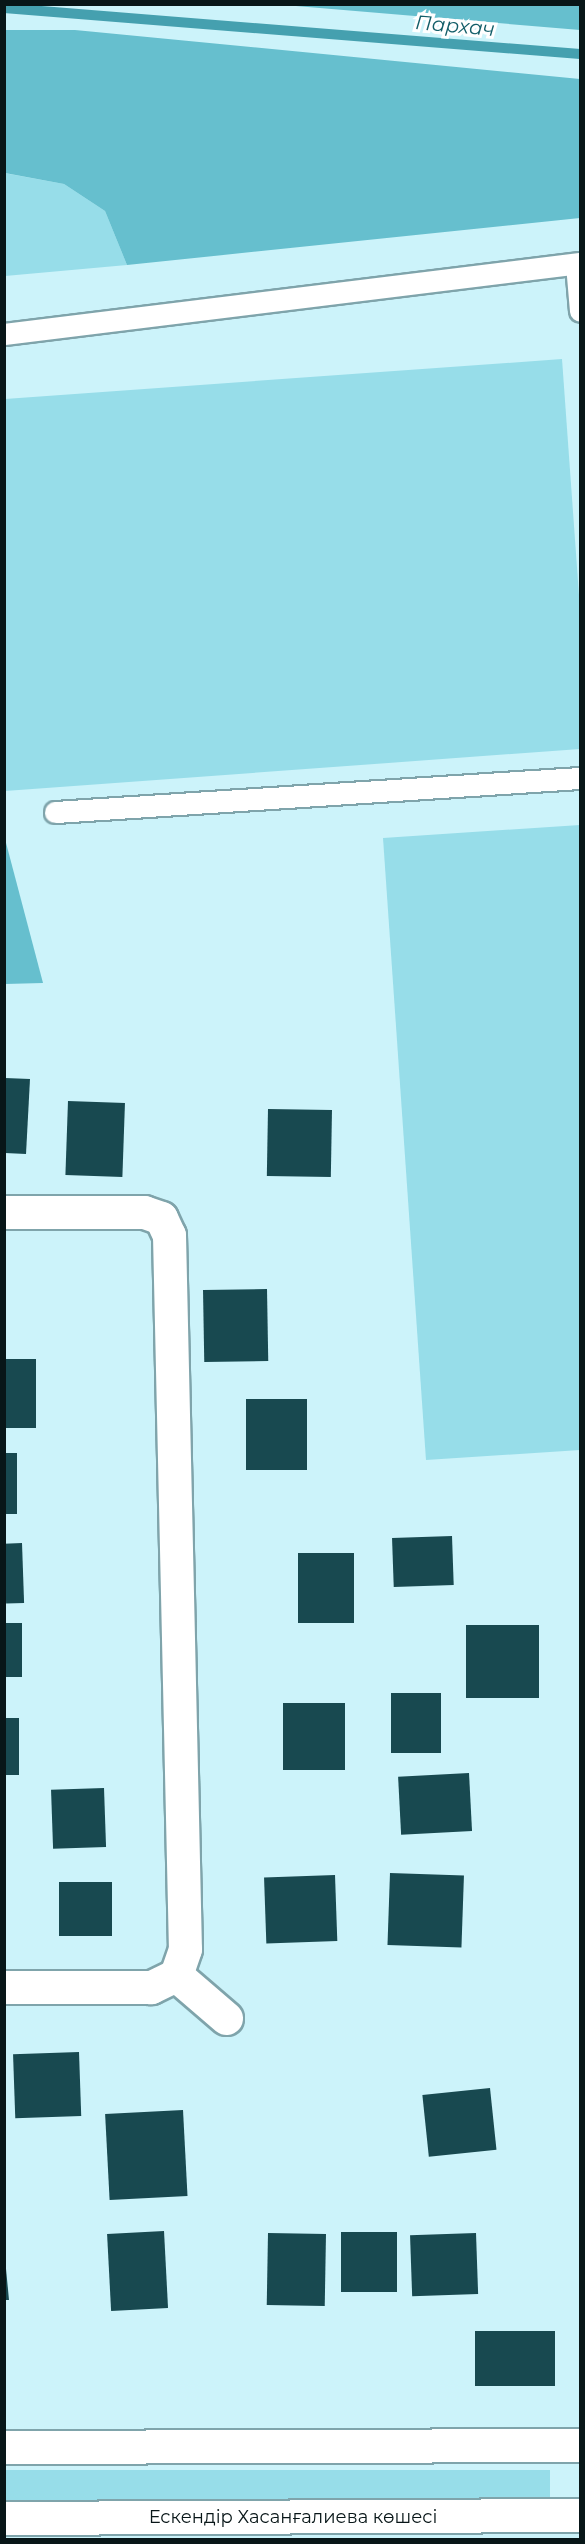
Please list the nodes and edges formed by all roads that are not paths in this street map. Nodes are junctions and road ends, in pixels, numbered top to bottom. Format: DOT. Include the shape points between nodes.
graph roads {
  1 [pos="578,263"];
  2 [pos="580,311"];
  3 [pos="4,334"];
  4 [pos="580,778"];
  5 [pos="56,812"];
  6 [pos="4,1212"];
  7 [pos="176,1975"];
  8 [pos="4,1987"];
  9 [pos="226,2018"];
  10 [pos="580,2445"];
  11 [pos="4,2447"];
  12 [pos="580,2515"];
  13 [pos="4,2518"];
  1 -- 2 [label="lane"];
  1 -- 3 [label="lane"];
  4 -- 5 [label="lane"];
  6 -- 7 [label="street" via="144,1212 161,1218 169,1235 185,1949"];
  7 -- 8 [label="street" via="151,1988"];
  7 -- 9 [label="street"];
  10 -- 11 [label="street"];
  12 -- 13 [label="street, Ескендір Хасанғалиева көшесі"];
}
